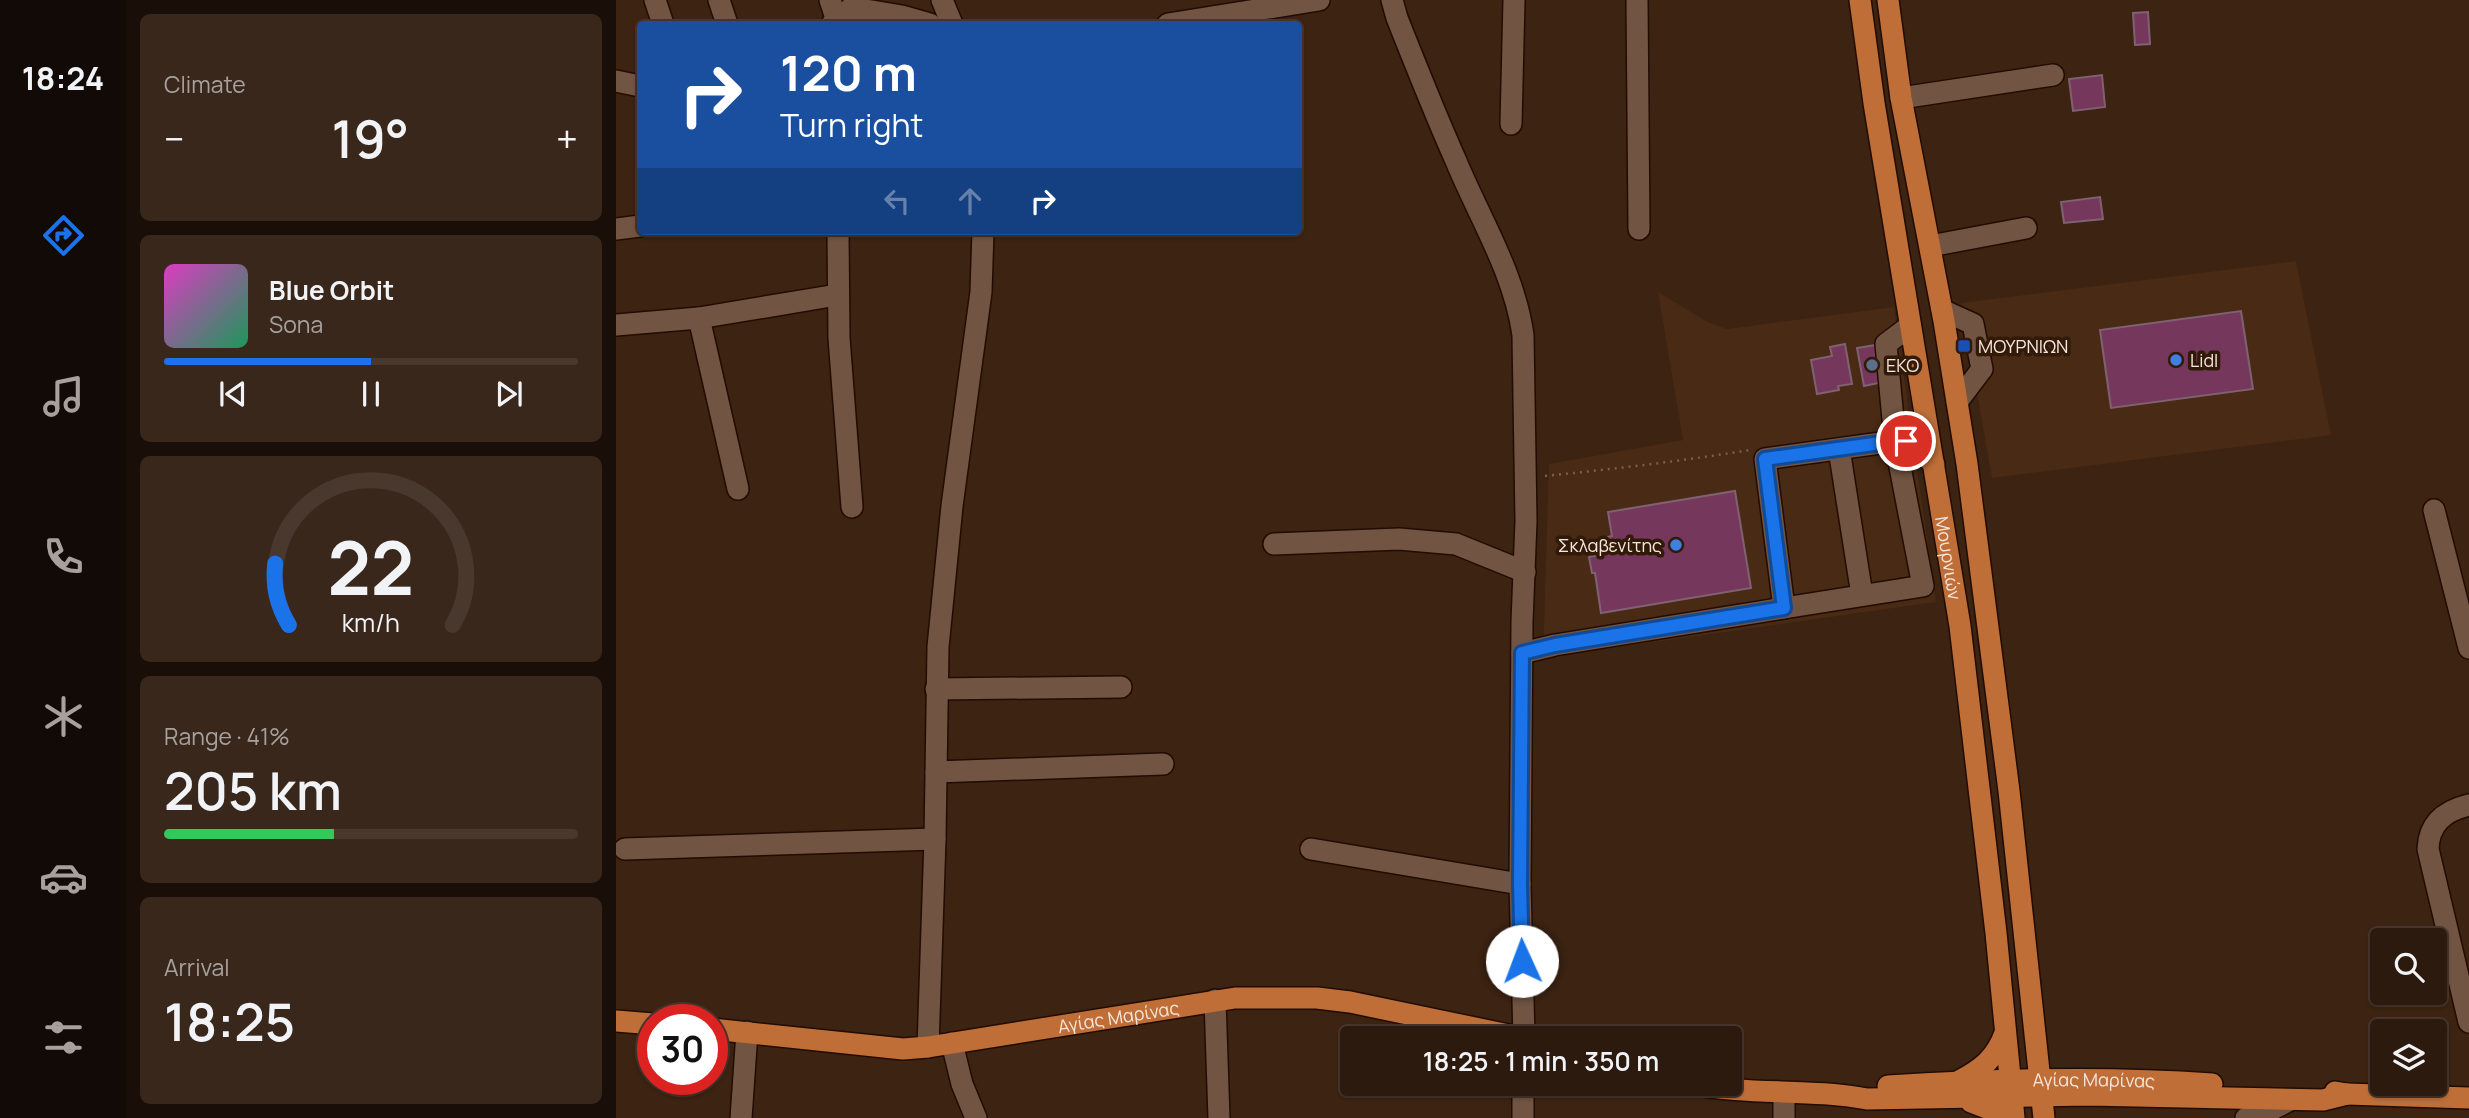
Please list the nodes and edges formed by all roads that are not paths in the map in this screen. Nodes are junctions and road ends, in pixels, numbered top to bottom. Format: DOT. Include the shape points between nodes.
graph roads {
  1 [pos="655,0"];
  2 [pos="719,0"];
  3 [pos="830,0"];
  4 [pos="942,0"];
  5 [pos="1319,0"];
  6 [pos="1392,0"];
  7 [pos="1514,0"];
  8 [pos="1637,0"];
  9 [pos="1860,0"];
  10 [pos="1888,0"];
  11 [pos="1238,7"];
  12 [pos="844,16"];
  13 [pos="662,21"];
  14 [pos="726,21"];
  15 [pos="920,21"];
  16 [pos="951,21"];
  17 [pos="1180,21"];
  18 [pos="2053,75"];
  19 [pos="616,81"];
  20 [pos="637,85"];
  21 [pos="1901,98"];
  22 [pos="1511,124"];
  23 [pos="637,226"];
  24 [pos="2026,228"];
  25 [pos="616,229"];
  26 [pos="1639,229"];
  27 [pos="838,235"];
  28 [pos="982,235"];
  29 [pos="1930,246"];
  30 [pos="837,295"];
  31 [pos="1941,310"];
  32 [pos="699,318"];
  33 [pos="616,325"];
  34 [pos="1910,326"];
  35 [pos="1957,402"];
  36 [pos="1895,441"];
  37 [pos="1839,449"];
  38 [pos="1934,464"];
  39 [pos="738,489"];
  40 [pos="852,507"];
  41 [pos="2434,510"];
  42 [pos="1274,544"];
  43 [pos="1525,572"];
  44 [pos="1862,595"];
  45 [pos="1784,608"];
  46 [pos="2469,648"];
  47 [pos="1522,653"];
  48 [pos="1121,687"];
  49 [pos="936,689"];
  50 [pos="1163,764"];
  51 [pos="936,772"];
  52 [pos="2469,805"];
  53 [pos="935,839"];
  54 [pos="625,849"];
  55 [pos="1311,849"];
  56 [pos="1520,884"];
  57 [pos="1215,1000"];
  58 [pos="616,1021"];
  59 [pos="2469,1022"];
  60 [pos="637,1023"];
  61 [pos="1466,1026"];
  62 [pos="1524,1026"];
  63 [pos="728,1030"];
  64 [pos="2035,1030"];
  65 [pos="2006,1031"];
  66 [pos="747,1032"];
  67 [pos="952,1043"];
  68 [pos="928,1047"];
  69 [pos="2041,1087"];
  70 [pos="2088,1087"];
  71 [pos="1958,1090"];
  72 [pos="1742,1091"];
  73 [pos="1784,1093"];
  74 [pos="2347,1094"];
  75 [pos="1523,1096"];
  76 [pos="2469,1098"];
  77 [pos="2013,1099"];
  78 [pos="2290,1100"];
  79 [pos="741,1118"];
  80 [pos="976,1118"];
  81 [pos="1219,1118"];
  82 [pos="1522,1118"];
  83 [pos="1784,1118"];
  84 [pos="1999,1118"];
  85 [pos="2044,1118"];
  86 [pos="2055,1118"];
  87 [pos="2246,1118"];
  1 -- 13 [label="street"];
  2 -- 14 [label="street"];
  3 -- 12 [label="street"];
  4 -- 16 [label="street"];
  5 -- 11 [label="street"];
  6 -- 43 [label="street" via="1520,308"];
  7 -- 22 [label="street"];
  8 -- 26 [label="street"];
  9 -- 34 [label="main road, Μουρνιών"];
  10 -- 21 [label="main road, Μουρνιών"];
  11 -- 17 [label="street"];
  12 -- 15 [label="street" via="902,16"];
  18 -- 21 [label="street"];
  19 -- 20 [label="street"];
  21 -- 29 [label="main road, Μουρνιών"];
  23 -- 25 [label="street"];
  24 -- 29 [label="street"];
  27 -- 30 [label="street"];
  28 -- 49 [label="street" via="981,292 952,506"];
  29 -- 31 [label="main road, Μουρνιών"];
  30 -- 32 [label="street"];
  30 -- 40 [label="street"];
  31 -- 35 [label="main road, Μουρνιών"];
  31 -- 35 [label="street" via="1973,324 1982,369"];
  32 -- 33 [label="street"];
  32 -- 39 [label="street"];
  34 -- 36 [label="street" via="1886,344"];
  34 -- 38 [label="main road, Μουρνιών"];
  35 -- 64 [label="main road, Μουρνιών" via="1989,623"];
  36 -- 37 [label="street"];
  36 -- 38 [label="street" via="1906,441"];
  36 -- 44 [label="street" via="1923,586"];
  37 -- 44 [label="street"];
  37 -- 45 [label="street" via="1765,459"];
  38 -- 65 [label="main road, Μουρνιών" via="1973,728"];
  41 -- 46 [label="street"];
  42 -- 43 [label="street" via="1399,539 1456,544"];
  43 -- 47 [label="street"];
  44 -- 45 [label="street"];
  45 -- 47 [label="street"];
  47 -- 56 [label="street"];
  48 -- 49 [label="street"];
  49 -- 51 [label="street"];
  50 -- 51 [label="street"];
  51 -- 53 [label="street"];
  52 -- 59 [label="street" via="2445,813 2428,835"];
  53 -- 54 [label="street"];
  53 -- 68 [label="street"];
  55 -- 56 [label="street"];
  56 -- 62 [label="street"];
  57 -- 61 [label="main road, Αγίας Μαρίνας" via="1350,1002"];
  57 -- 67 [label="main road, Αγίας Μαρίνας"];
  57 -- 81 [label="street"];
  58 -- 60 [label="main road"];
  63 -- 66 [label="main road, Αγίας Μαρίνας"];
  64 -- 69 [label="main road, Μουρνιών"];
  64 -- 70 [label="main road" via="2054,1061"];
  65 -- 71 [label="main road" via="1991,1061"];
  65 -- 77 [label="main road, Μουρνιών"];
  66 -- 68 [label="main road, Αγίας Μαρίνας" via="877,1047"];
  66 -- 79 [label="street"];
  67 -- 68 [label="main road, Αγίας Μαρίνας"];
  67 -- 80 [label="street"];
  69 -- 70 [label="main road, Αγίας Μαρίνας"];
  69 -- 77 [label="main road, Αγίας Μαρίνας"];
  69 -- 85 [label="main road, Μουρνιών"];
  70 -- 74 [label="main road, Αγίας Μαρίνας"];
  70 -- 78 [label="main road, Αγίας Μαρίνας"];
  70 -- 86 [label="main road"];
  71 -- 73 [label="main road, Αγίας Μαρίνας" via="1867,1099"];
  71 -- 77 [label="main road, Αγίας Μαρίνας"];
  71 -- 84 [label="main road"];
  72 -- 73 [label="main road, Αγίας Μαρίνας"];
  73 -- 83 [label="street"];
  74 -- 76 [label="main road, Αγίας Μαρίνας"];
  74 -- 78 [label="main road, Αγίας Μαρίνας"];
  75 -- 82 [label="street"];
  78 -- 87 [label="street"];
}
